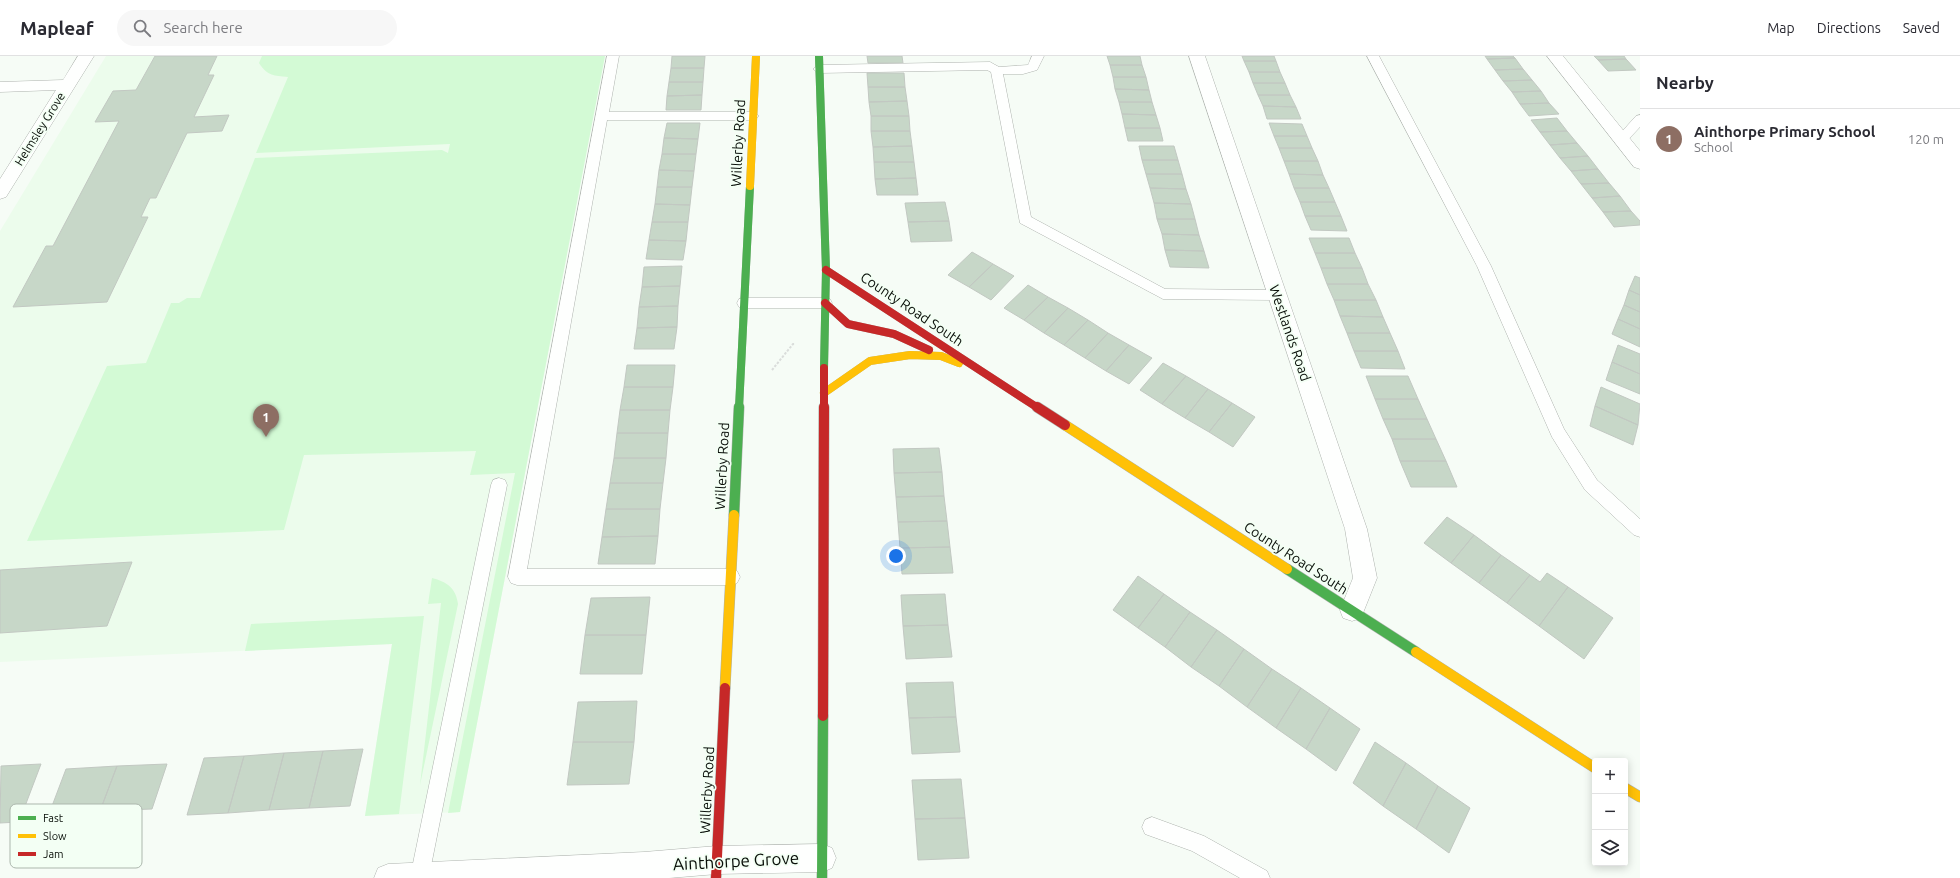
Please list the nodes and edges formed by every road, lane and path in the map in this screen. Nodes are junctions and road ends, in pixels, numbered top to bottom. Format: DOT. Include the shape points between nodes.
graph roads {
  1 [pos="86,56"];
  2 [pos="613,56"];
  3 [pos="756,56"];
  4 [pos="819,56"];
  5 [pos="1038,56"];
  6 [pos="1197,56"];
  7 [pos="1373,56"];
  8 [pos="1555,56"];
  9 [pos="819,69"];
  10 [pos="997,71"];
  11 [pos="68,85"];
  12 [pos="0,87"];
  13 [pos="602,116"];
  14 [pos="753,116"];
  15 [pos="1640,119"];
  16 [pos="1621,140"];
  17 [pos="1640,163"];
  18 [pos="0,193"];
  19 [pos="826,270"];
  20 [pos="1277,295"];
  21 [pos="744,303"];
  22 [pos="825,303"];
  23 [pos="941,356"];
  24 [pos="982,372"];
  25 [pos="824,393"];
  26 [pos="499,485"];
  27 [pos="1640,530"];
  28 [pos="731,576"];
  29 [pos="1352,610"];
  30 [pos="1592,766"];
  31 [pos="1628,790"];
  32 [pos="1640,797"];
  33 [pos="1152,827"];
  34 [pos="822,868"];
  35 [pos="717,869"];
  36 [pos="419,876"];
  37 [pos="388,878"];
  38 [pos="1260,878"];
  1 -- 11 [label="street, Helmsley Grove"];
  2 -- 13 [label="lane"];
  3 -- 14 [label="street, Willerby Road"];
  4 -- 9 [label="street"];
  5 -- 10 [label="lane" via="1033,67"];
  6 -- 20 [label="street, Westlands Road"];
  7 -- 27 [label="lane" via="1484,266 1558,432 1590,485"];
  8 -- 16 [label="street"];
  9 -- 10 [label="lane" via="990,66"];
  9 -- 19 [label="street"];
  10 -- 20 [label="lane" via="1026,220 1163,294"];
  11 -- 12 [label="street"];
  11 -- 18 [label="street, Helmsley Grove"];
  13 -- 14 [label="lane"];
  13 -- 28 [label="lane" via="517,577"];
  14 -- 21 [label="street, Willerby Road"];
  15 -- 16 [label="lane"];
  16 -- 17 [label="street"];
  19 -- 22 [label="street"];
  19 -- 24 [label="street, County Road South"];
  20 -- 29 [label="street, Westlands Road" via="1356,529 1365,578"];
  21 -- 22 [label="lane"];
  21 -- 28 [label="street, Willerby Road"];
  22 -- 23 [label="street, County Road South" via="848,324 894,334"];
  22 -- 25 [label="street"];
  23 -- 24 [label="street, County Road South"];
  23 -- 25 [label="street, County Road South" via="910,355 870,361"];
  24 -- 29 [label="street, County Road South"];
  25 -- 34 [label="street"];
  26 -- 36 [label="lane"];
  28 -- 35 [label="street, Willerby Road"];
  29 -- 30 [label="street, County Road South"];
  31 -- 32 [label="street"];
  33 -- 38 [label="lane" via="1197,843"];
  34 -- 35 [label="street, Ainthorpe Grove"];
  35 -- 36 [label="street, Ainthorpe Grove" via="644,866"];
  36 -- 37 [label="street, Ainthorpe Grove"];
}
